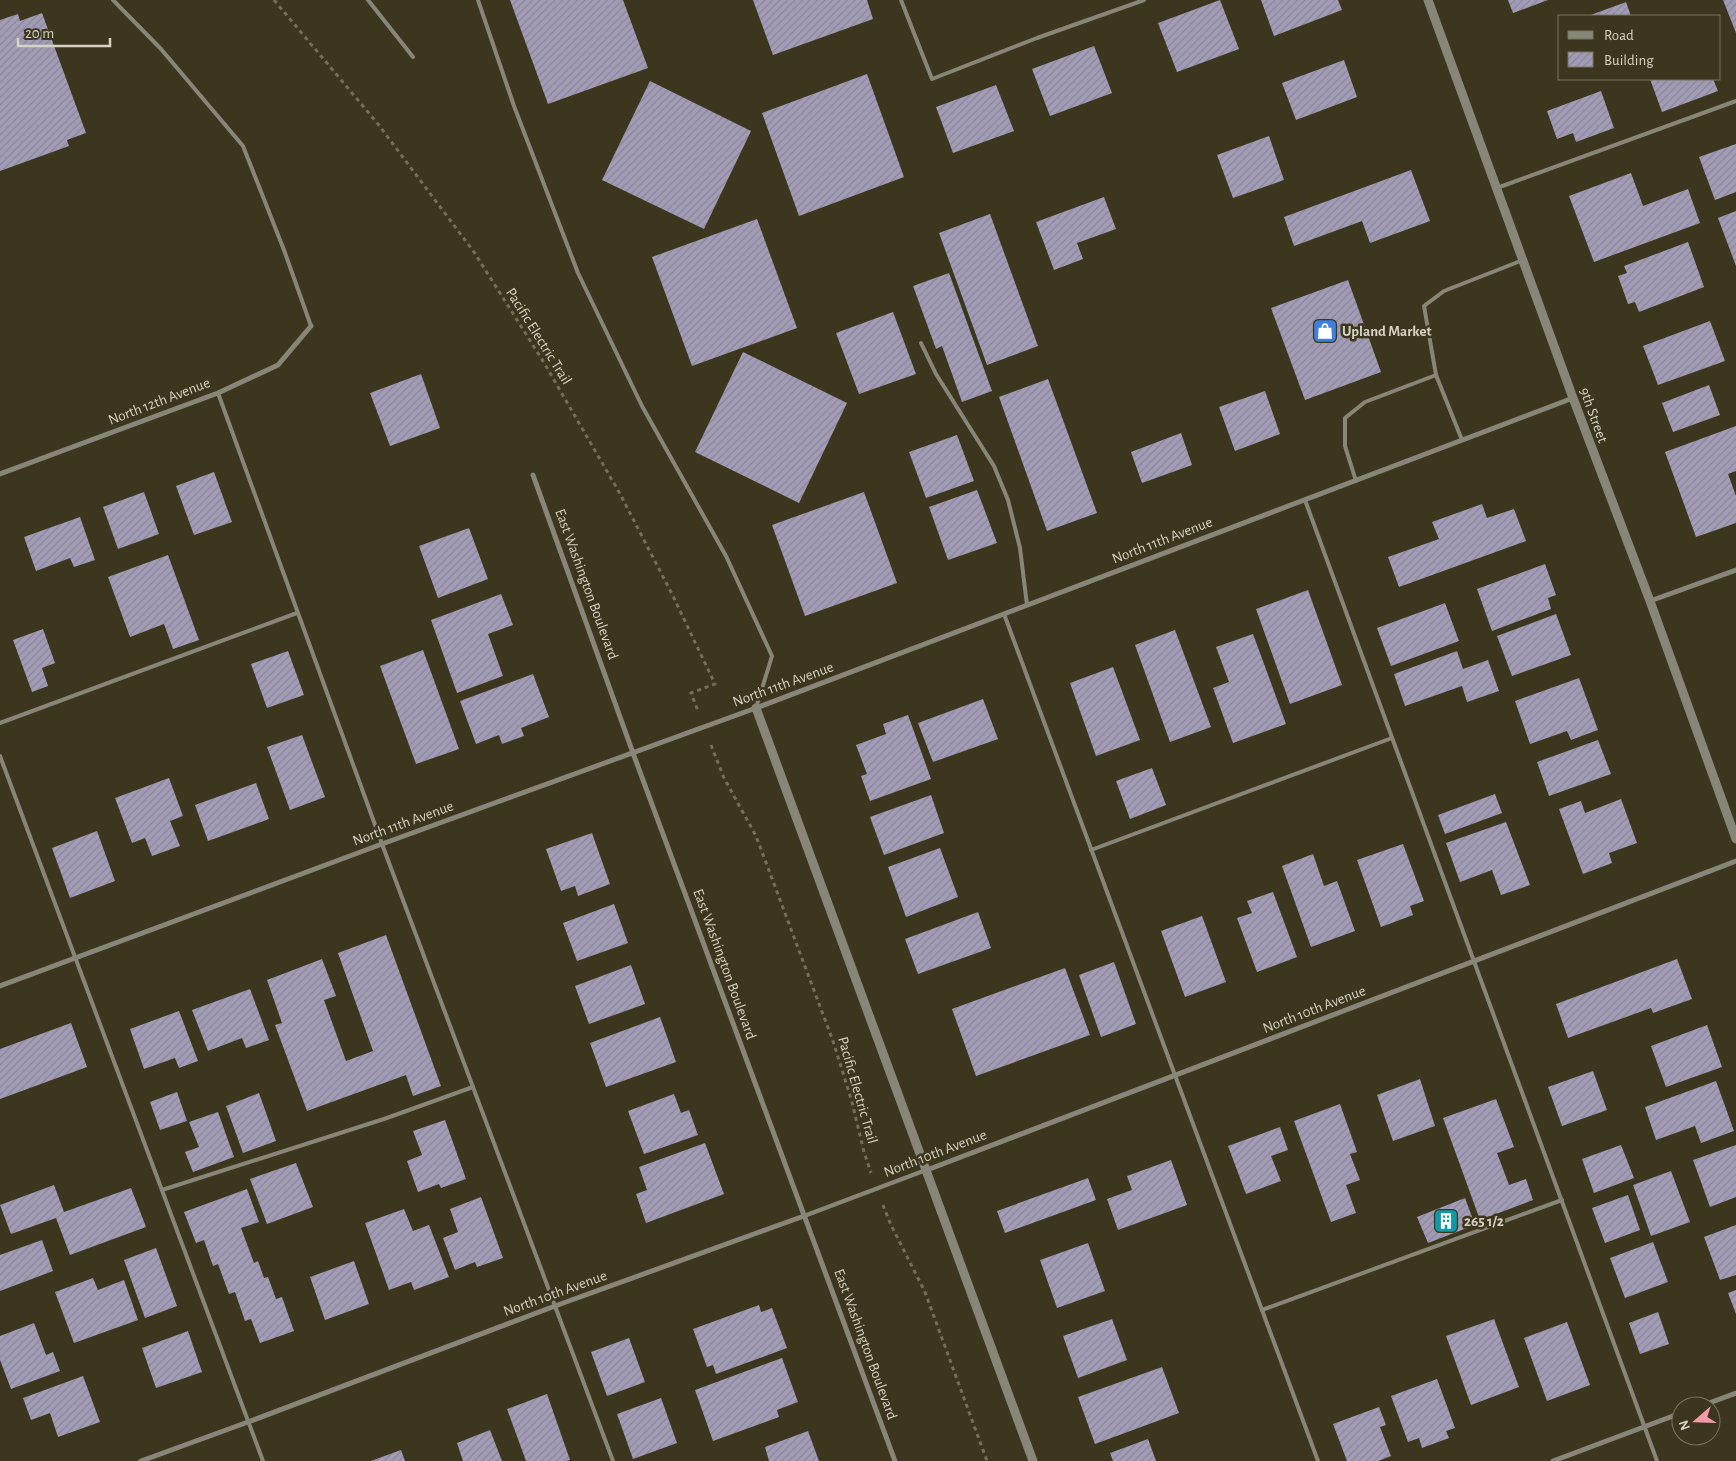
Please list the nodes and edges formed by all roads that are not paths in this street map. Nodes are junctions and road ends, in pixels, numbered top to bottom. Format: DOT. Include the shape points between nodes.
graph roads {
  1 [pos="113,0"];
  2 [pos="368,0"];
  3 [pos="478,0"];
  4 [pos="901,0"];
  5 [pos="1144,0"];
  6 [pos="1428,0"];
  7 [pos="413,57"];
  8 [pos="1736,102"];
  9 [pos="1497,188"];
  10 [pos="1523,260"];
  11 [pos="311,326"];
  12 [pos="921,342"];
  13 [pos="1436,375"];
  14 [pos="218,393"];
  15 [pos="1573,398"];
  16 [pos="1462,440"];
  17 [pos="0,474"];
  18 [pos="533,475"];
  19 [pos="1356,481"];
  20 [pos="1305,500"];
  21 [pos="1736,570"];
  22 [pos="1650,602"];
  23 [pos="1028,605"];
  24 [pos="297,613"];
  25 [pos="1004,614"];
  26 [pos="756,708"];
  27 [pos="0,723"];
  28 [pos="1392,738"];
  29 [pos="633,753"];
  30 [pos="0,756"];
  31 [pos="1736,838"];
  32 [pos="382,844"];
  33 [pos="1092,850"];
  34 [pos="1736,861"];
  35 [pos="76,957"];
  36 [pos="1475,961"];
  37 [pos="0,986"];
  38 [pos="1175,1075"];
  39 [pos="472,1087"];
  40 [pos="928,1170"];
  41 [pos="162,1190"];
  42 [pos="1562,1200"];
  43 [pos="804,1216"];
  44 [pos="555,1306"];
  45 [pos="1262,1310"];
  46 [pos="1736,1393"];
  47 [pos="1721,1399"];
  48 [pos="1671,1417"];
  49 [pos="248,1422"];
  50 [pos="1644,1427"];
  51 [pos="140,1461"];
  52 [pos="263,1461"];
  53 [pos="613,1461"];
  54 [pos="895,1461"];
  55 [pos="1034,1461"];
  56 [pos="1318,1461"];
  57 [pos="1553,1461"];
  58 [pos="1657,1461"];
  1 -- 11 [label="lane" via="161,49 243,146"];
  2 -- 7 [label="lane"];
  3 -- 26 [label="lane" via="514,106 578,272 642,406 726,556 772,656"];
  4 -- 5 [label="lane" via="932,79"];
  6 -- 9 [label="street, 9th Street"];
  8 -- 9 [label="lane"];
  9 -- 10 [label="street, 9th Street"];
  10 -- 13 [label="lane" via="1444,291 1424,306"];
  10 -- 15 [label="street, 9th Street"];
  11 -- 14 [label="street, North 12th Avenue" via="278,365"];
  12 -- 23 [label="lane" via="936,374 994,466 1008,500 1020,548"];
  13 -- 16 [label="lane"];
  13 -- 19 [label="lane" via="1365,402 1345,418 1344,446"];
  14 -- 17 [label="street, North 12th Avenue"];
  14 -- 24 [label="lane"];
  15 -- 16 [label="street, North 11th Avenue"];
  15 -- 22 [label="street, 9th Street"];
  16 -- 19 [label="street, North 11th Avenue"];
  18 -- 29 [label="street, East Washington Boulevard"];
  19 -- 20 [label="street, North 11th Avenue"];
  20 -- 23 [label="street, North 11th Avenue"];
  20 -- 28 [label="lane"];
  21 -- 22 [label="street"];
  22 -- 31 [label="street, 9th Street"];
  23 -- 25 [label="street, North 11th Avenue"];
  24 -- 27 [label="lane"];
  24 -- 32 [label="lane"];
  25 -- 26 [label="street, North 11th Avenue"];
  25 -- 33 [label="lane"];
  26 -- 29 [label="street, North 11th Avenue"];
  26 -- 40 [label="street"];
  28 -- 33 [label="lane"];
  28 -- 36 [label="lane"];
  29 -- 32 [label="street, North 11th Avenue"];
  29 -- 43 [label="street, East Washington Boulevard"];
  30 -- 35 [label="lane"];
  32 -- 35 [label="street, North 11th Avenue"];
  32 -- 39 [label="lane"];
  33 -- 38 [label="lane"];
  34 -- 36 [label="street, North 10th Avenue"];
  35 -- 37 [label="street, North 11th Avenue"];
  35 -- 41 [label="lane"];
  36 -- 38 [label="street, North 10th Avenue"];
  36 -- 42 [label="lane"];
  38 -- 40 [label="street, North 10th Avenue"];
  38 -- 45 [label="lane"];
  39 -- 41 [label="lane" via="384,1119"];
  39 -- 44 [label="lane"];
  40 -- 43 [label="street, North 10th Avenue"];
  40 -- 55 [label="street"];
  41 -- 49 [label="lane"];
  42 -- 45 [label="lane"];
  42 -- 50 [label="lane"];
  43 -- 44 [label="street, North 10th Avenue"];
  43 -- 54 [label="street, East Washington Boulevard"];
  44 -- 49 [label="street, North 10th Avenue"];
  44 -- 53 [label="lane"];
  45 -- 56 [label="lane"];
  46 -- 47 [label="street"];
  48 -- 50 [label="street"];
  49 -- 51 [label="street, North 10th Avenue"];
  49 -- 52 [label="lane"];
  50 -- 57 [label="street"];
  50 -- 58 [label="lane"];
}
